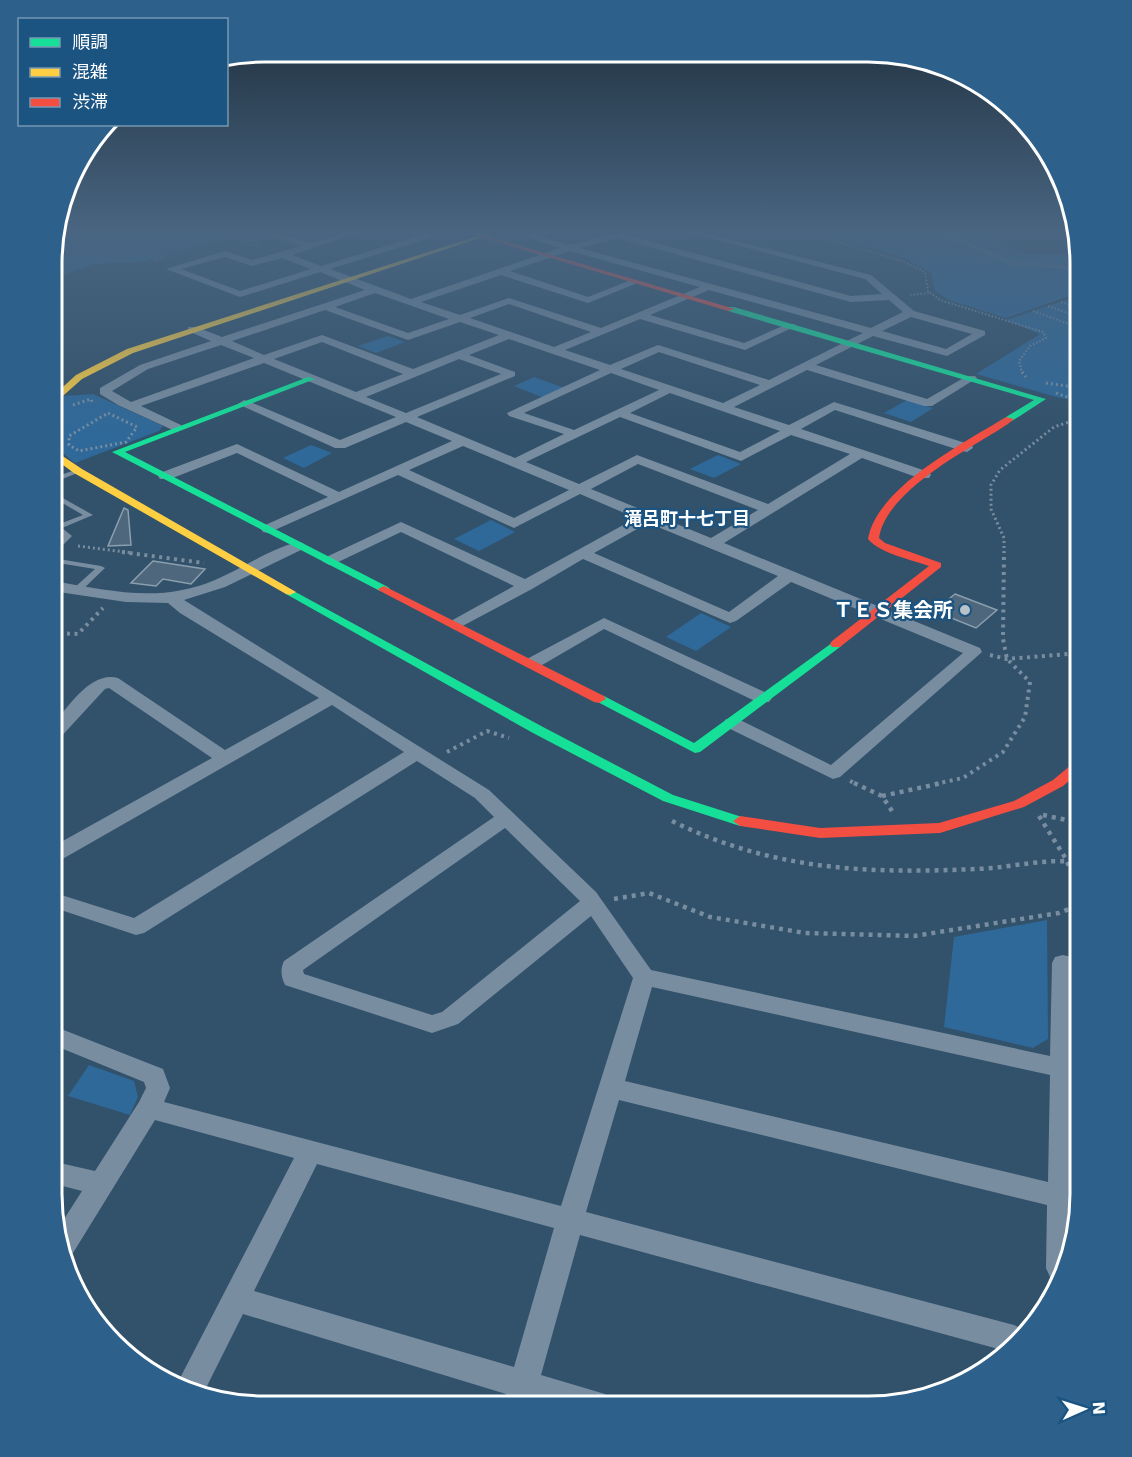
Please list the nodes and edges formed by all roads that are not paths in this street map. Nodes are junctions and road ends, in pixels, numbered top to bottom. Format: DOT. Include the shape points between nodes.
graph roads {
  1 [pos="283,300"];
  2 [pos="343,300"];
  3 [pos="406,300"];
  4 [pos="418,300"];
  5 [pos="677,300"];
  6 [pos="700,300"];
  7 [pos="750,300"];
  8 [pos="892,300"];
  9 [pos="412,302"];
  10 [pos="323,306"];
  11 [pos="910,313"];
  12 [pos="641,315"];
  13 [pos="459,318"];
  14 [pos="791,326"];
  15 [pos="192,329"];
  16 [pos="600,331"];
  17 [pos="870,333"];
  18 [pos="509,335"];
  19 [pos="219,341"];
  20 [pos="849,344"];
  21 [pos="556,350"];
  22 [pos="459,355"];
  23 [pos="263,360"];
  24 [pos="807,366"];
  25 [pos="610,369"];
  26 [pos="412,373"];
  27 [pos="971,378"];
  28 [pos="311,379"];
  29 [pos="769,384"];
  30 [pos="62,390"];
  31 [pos="668,390"];
  32 [pos="355,397"];
  33 [pos="244,404"];
  34 [pos="131,406"];
  35 [pos="725,407"];
  36 [pos="620,413"];
  37 [pos="407,418"];
  38 [pos="177,428"];
  39 [pos="788,430"];
  40 [pos="575,434"];
  41 [pos="463,441"];
  42 [pos="967,448"];
  43 [pos="860,454"];
  44 [pos="62,460"];
  45 [pos="516,462"];
  46 [pos="398,470"];
  47 [pos="78,471"];
  48 [pos="924,475"];
  49 [pos="165,476"];
  50 [pos="62,477"];
  51 [pos="579,489"];
  52 [pos="339,497"];
  53 [pos="62,500"];
  54 [pos="769,509"];
  55 [pos="646,518"];
  56 [pos="62,525"];
  57 [pos="268,529"];
  58 [pos="62,532"];
  59 [pos="62,541"];
  60 [pos="714,543"];
  61 [pos="298,546"];
  62 [pos="584,554"];
  63 [pos="329,561"];
  64 [pos="62,562"];
  65 [pos="242,565"];
  66 [pos="790,575"];
  67 [pos="527,586"];
  68 [pos="62,588"];
  69 [pos="77,590"];
  70 [pos="172,598"];
  71 [pos="879,612"];
  72 [pos="455,625"];
  73 [pos="531,664"];
  74 [pos="332,698"];
  75 [pos="763,698"];
  76 [pos="732,723"];
  77 [pos="62,725"];
  78 [pos="424,756"];
  79 [pos="224,758"];
  80 [pos="1070,774"];
  81 [pos="506,818"];
  82 [pos="62,850"];
  83 [pos="62,901"];
  84 [pos="592,903"];
  85 [pos="1070,965"];
  86 [pos="644,977"];
  87 [pos="62,1038"];
  88 [pos="1070,1057"];
  89 [pos="1070,1070"];
  90 [pos="612,1088"];
  91 [pos="149,1108"];
  92 [pos="312,1151"];
  93 [pos="62,1175"];
  94 [pos="99,1184"];
  95 [pos="1070,1200"];
  96 [pos="570,1221"];
  97 [pos="66,1238"];
  98 [pos="1063,1248"];
  99 [pos="236,1299"];
  100 [pos="1009,1338"];
  101 [pos="194,1383"];
  102 [pos="522,1394"];
  1 -- 15 [label="street"];
  2 -- 10 [label="street"];
  3 -- 9 [label="street"];
  4 -- 9 [label="street"];
  5 -- 12 [label="street"];
  6 -- 14 [label="street"];
  7 -- 17 [label="street"];
  8 -- 11 [label="street"];
  9 -- 13 [label="street"];
  10 -- 13 [label="street" via="408,337"];
  10 -- 19 [label="street"];
  11 -- 17 [label="street"];
  11 -- 17 [label="street" via="981,333 947,353"];
  12 -- 14 [label="street" via="745,347"];
  12 -- 16 [label="street"];
  13 -- 16 [label="street" via="509,301"];
  13 -- 18 [label="street"];
  14 -- 20 [label="street"];
  15 -- 19 [label="street"];
  15 -- 30 [label="street" via="93,368"];
  16 -- 21 [label="street"];
  17 -- 20 [label="street"];
  18 -- 21 [label="street"];
  18 -- 22 [label="street"];
  19 -- 23 [label="street"];
  19 -- 34 [label="street" via="144,367 104,391"];
  20 -- 24 [label="street"];
  20 -- 27 [label="street"];
  21 -- 25 [label="street"];
  22 -- 26 [label="street"];
  22 -- 37 [label="street" via="511,375"];
  23 -- 26 [label="street" via="322,338"];
  23 -- 28 [label="street"];
  23 -- 34 [label="street"];
  24 -- 27 [label="street" via="928,404"];
  24 -- 29 [label="street"];
  25 -- 29 [label="street" via="658,348"];
  25 -- 31 [label="street"];
  25 -- 40 [label="street" via="513,413"];
  26 -- 32 [label="street"];
  27 -- 42 [label="street" via="1041,399"];
  28 -- 32 [label="street"];
  28 -- 33 [label="street"];
  29 -- 35 [label="street"];
  31 -- 35 [label="street"];
  31 -- 36 [label="street"];
  32 -- 37 [label="street"];
  33 -- 37 [label="street" via="340,445"];
  33 -- 38 [label="street"];
  34 -- 38 [label="street"];
  35 -- 39 [label="street"];
  36 -- 39 [label="street" via="741,457"];
  36 -- 40 [label="street"];
  37 -- 41 [label="street"];
  38 -- 49 [label="street" via="117,452"];
  39 -- 42 [label="street" via="834,406"];
  39 -- 43 [label="street"];
  40 -- 45 [label="street"];
  41 -- 45 [label="street"];
  41 -- 46 [label="street"];
  42 -- 48 [label="street"];
  43 -- 48 [label="street"];
  43 -- 54 [label="street"];
  44 -- 47 [label="street"];
  45 -- 51 [label="street"];
  46 -- 51 [label="street" via="514,524"];
  46 -- 52 [label="street"];
  47 -- 50 [label="lane"];
  47 -- 65 [label="street"];
  48 -- 71 [label="street" via="880,516 873,539 937,566"];
  49 -- 52 [label="street" via="237,448"];
  49 -- 57 [label="street"];
  51 -- 54 [label="street" via="637,459"];
  51 -- 55 [label="street"];
  52 -- 57 [label="street"];
  53 -- 56 [label="lane" via="89,515"];
  54 -- 60 [label="street"];
  55 -- 60 [label="street"];
  55 -- 62 [label="street"];
  57 -- 61 [label="street"];
  58 -- 59 [label="lane" via="68,536"];
  60 -- 66 [label="street"];
  61 -- 63 [label="street"];
  61 -- 65 [label="street"];
  62 -- 66 [label="street" via="730,618"];
  62 -- 67 [label="street"];
  63 -- 67 [label="street" via="401,526"];
  63 -- 72 [label="street"];
  64 -- 69 [label="lane" via="101,568"];
  65 -- 70 [label="street" via="197,591"];
  65 -- 80 [label="street" via="668,798 740,821 820,833 940,828 1019,804"];
  66 -- 71 [label="street"];
  67 -- 72 [label="street"];
  68 -- 69 [label="street"];
  69 -- 70 [label="street"];
  70 -- 74 [label="street"];
  71 -- 75 [label="street"];
  71 -- 76 [label="street" via="974,652 833,772"];
  72 -- 73 [label="street"];
  73 -- 75 [label="street" via="604,623"];
  73 -- 76 [label="street" via="695,749"];
  74 -- 78 [label="street"];
  74 -- 79 [label="street"];
  75 -- 76 [label="street"];
  77 -- 79 [label="street" via="99,686 112,681"];
  78 -- 81 [label="street" via="482,794"];
  78 -- 83 [label="street" via="136,927"];
  79 -- 82 [label="street"];
  81 -- 84 [label="street"];
  81 -- 84 [label="street" via="292,967 293,979 432,1024 450,1018"];
  84 -- 86 [label="street"];
  85 -- 88 [label="street" via="1063,963"];
  86 -- 89 [label="street"];
  86 -- 90 [label="street"];
  87 -- 91 [label="street" via="154,1076 158,1088"];
  90 -- 95 [label="street"];
  90 -- 96 [label="street"];
  91 -- 92 [label="street"];
  91 -- 94 [label="street"];
  92 -- 96 [label="street"];
  92 -- 99 [label="street"];
  93 -- 94 [label="street"];
  94 -- 97 [label="street"];
  95 -- 98 [label="street"];
  96 -- 100 [label="street"];
  96 -- 102 [label="street"];
  99 -- 101 [label="street"];
  99 -- 102 [label="street"];
}
